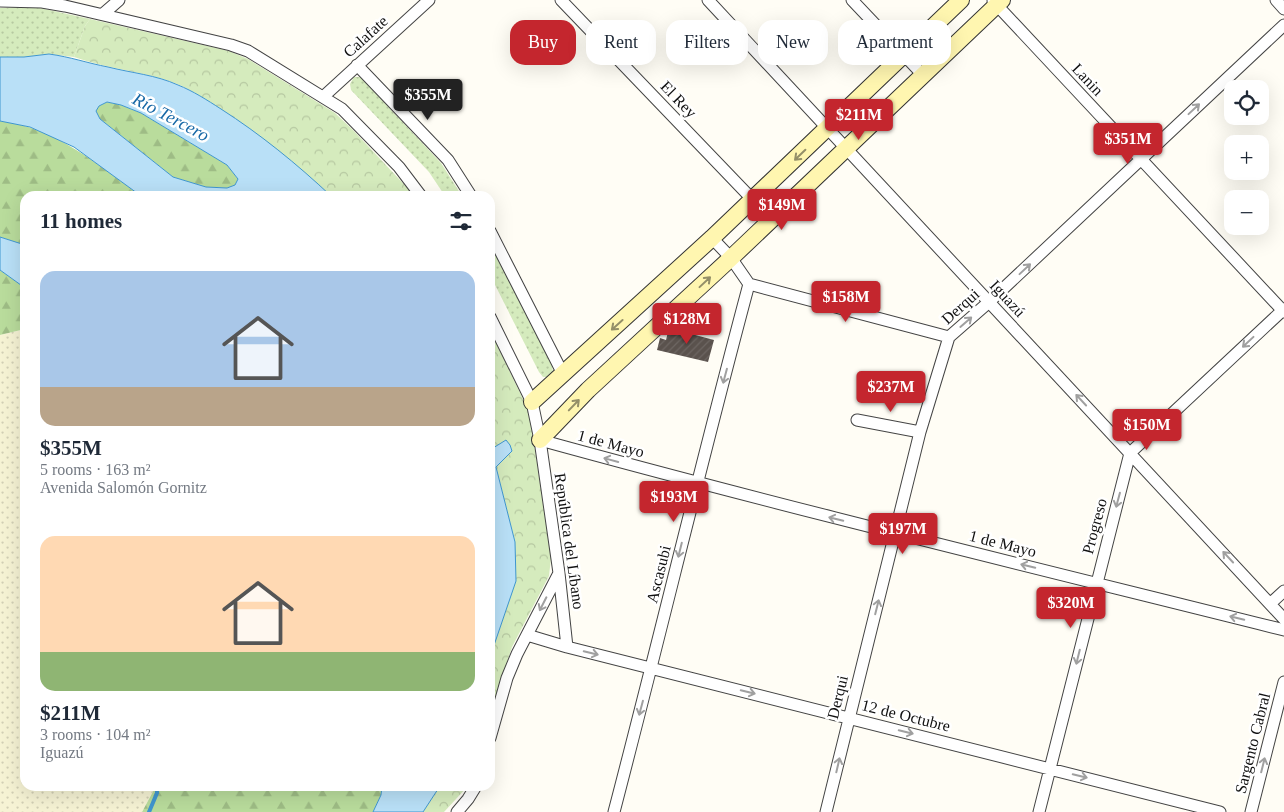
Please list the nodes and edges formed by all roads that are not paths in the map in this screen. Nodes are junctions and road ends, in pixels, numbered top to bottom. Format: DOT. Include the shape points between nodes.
graph roads {
  1 [pos="119,0"];
  2 [pos="428,0"];
  3 [pos="561,0"];
  4 [pos="708,0"];
  5 [pos="852,0"];
  6 [pos="961,0"];
  7 [pos="1276,0"];
  8 [pos="0,2"];
  9 [pos="997,2"];
  10 [pos="62,3"];
  11 [pos="1284,9"];
  12 [pos="104,14"];
  13 [pos="871,20"];
  14 [pos="940,20"];
  15 [pos="1284,25"];
  16 [pos="357,65"];
  17 [pos="893,65"];
  18 [pos="914,65"];
  19 [pos="923,75"];
  20 [pos="322,97"];
  21 [pos="828,127"];
  22 [pos="847,148"];
  23 [pos="1141,159"];
  24 [pos="417,191"];
  25 [pos="469,191"];
  26 [pos="753,200"];
  27 [pos="712,238"];
  28 [pos="495,242"];
  29 [pos="731,258"];
  30 [pos="749,284"];
  31 [pos="989,302"];
  32 [pos="1284,310"];
  33 [pos="495,327"];
  34 [pos="949,337"];
  35 [pos="563,374"];
  36 [pos="532,402"];
  37 [pos="856,420"];
  38 [pos="920,432"];
  39 [pos="540,440"];
  40 [pos="1130,453"];
  41 [pos="697,483"];
  42 [pos="895,534"];
  43 [pos="559,573"];
  44 [pos="1096,583"];
  45 [pos="1284,590"];
  46 [pos="1271,603"];
  47 [pos="1284,619"];
  48 [pos="1284,630"];
  49 [pos="527,635"];
  50 [pos="568,647"];
  51 [pos="652,668"];
  52 [pos="1284,682"];
  53 [pos="849,718"];
  54 [pos="495,721"];
  55 [pos="1050,768"];
  56 [pos="473,791"];
  57 [pos="457,812"];
  58 [pos="614,812"];
  59 [pos="826,812"];
  60 [pos="1039,812"];
  61 [pos="1220,812"];
  62 [pos="1251,812"];
  1 -- 12 [label="street"];
  2 -- 16 [label="street, Calafate"];
  3 -- 26 [label="street, El Rey"];
  4 -- 21 [label="street, Iguazú"];
  5 -- 13 [label="street"];
  6 -- 14 [label="main road"];
  7 -- 11 [label="street"];
  8 -- 10 [label="street"];
  9 -- 19 [label="main road"];
  9 -- 23 [label="street, Lanin"];
  10 -- 12 [label="street"];
  12 -- 20 [label="street" via="240,47"];
  23 -- 15 [label="street, Derqui, one-way"];
  16 -- 20 [label="street, Calafate"];
  16 -- 25 [label="street" via="448,160"];
  17 -- 21 [label="main road"];
  18 -- 19 [label="street"];
  19 -- 22 [label="main road"];
  20 -- 24 [label="street" via="342,109 399,167"];
  21 -- 22 [label="street, Iguazú"];
  21 -- 26 [label="main road, one-way"];
  22 -- 29 [label="main road"];
  22 -- 31 [label="street, Iguazú"];
  31 -- 23 [label="street, Derqui, one-way"];
  23 -- 32 [label="street, Lanin"];
  26 -- 27 [label="main road"];
  27 -- 29 [label="street"];
  27 -- 35 [label="main road, one-way"];
  28 -- 35 [label="street"];
  29 -- 30 [label="street"];
  39 -- 29 [label="main road, one-way" via="588,390"];
  30 -- 34 [label="street"];
  30 -- 41 [label="street, Ascasubi, one-way"];
  34 -- 31 [label="street, Derqui, one-way"];
  40 -- 31 [label="street, Iguazú, one-way"];
  32 -- 40 [label="street, one-way"];
  33 -- 36 [label="street, República del Líbano"];
  34 -- 38 [label="street, Derqui"];
  35 -- 36 [label="main road"];
  36 -- 39 [label="street, República del Líbano"];
  37 -- 38 [label="street"];
  38 -- 42 [label="street, Derqui"];
  41 -- 39 [label="street, 1 de Mayo, one-way"];
  39 -- 43 [label="street, República del Líbano"];
  40 -- 44 [label="street, Progreso, one-way"];
  46 -- 40 [label="street, Iguazú, one-way"];
  42 -- 41 [label="street, 1 de Mayo, one-way"];
  41 -- 51 [label="street, Ascasubi, one-way"];
  44 -- 42 [label="street, 1 de Mayo, one-way"];
  53 -- 42 [label="street, Derqui, one-way"];
  43 -- 49 [label="street, one-way"];
  43 -- 50 [label="street, República del Líbano"];
  48 -- 44 [label="street, 1 de Mayo, one-way"];
  44 -- 55 [label="street, Progreso, one-way"];
  45 -- 46 [label="street"];
  46 -- 47 [label="street, Iguazú"];
  49 -- 50 [label="street, 12 de Octubre"];
  49 -- 54 [label="street" via="508,678"];
  50 -- 51 [label="street, 12 de Octubre, one-way"];
  51 -- 53 [label="street, 12 de Octubre, one-way"];
  51 -- 58 [label="street, Ascasubi, one-way"];
  62 -- 52 [label="street, Sargento Cabral, one-way"];
  53 -- 55 [label="street, 12 de Octubre, one-way"];
  59 -- 53 [label="street, Derqui, one-way"];
  55 -- 60 [label="street, Progreso"];
  55 -- 61 [label="street, 12 de Octubre, one-way"];
  56 -- 57 [label="street"];
}
